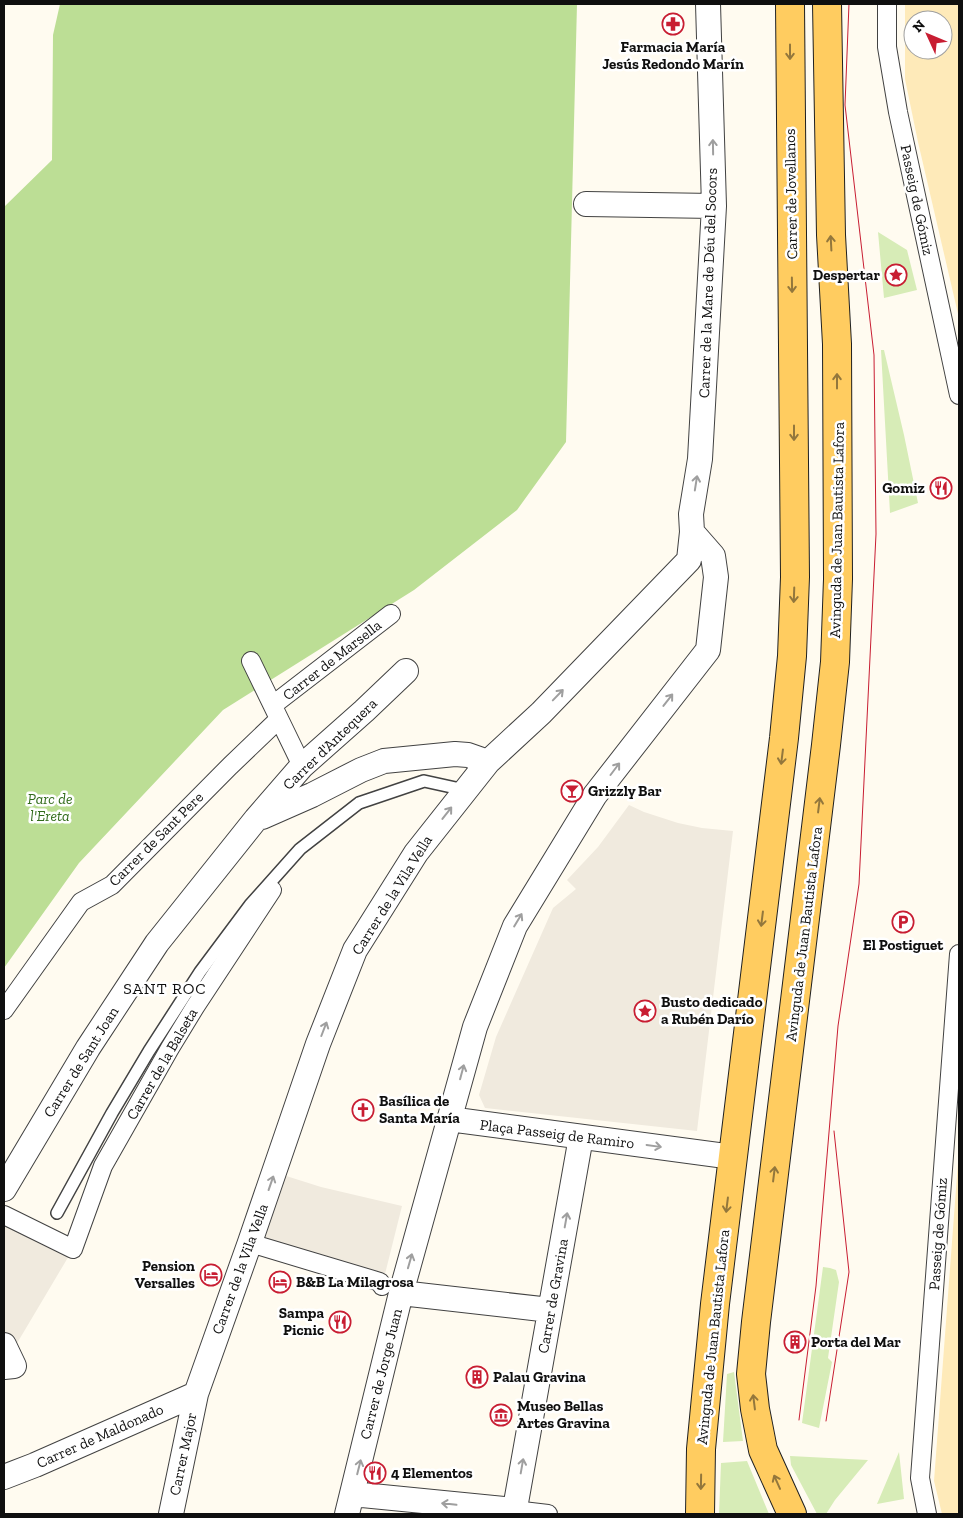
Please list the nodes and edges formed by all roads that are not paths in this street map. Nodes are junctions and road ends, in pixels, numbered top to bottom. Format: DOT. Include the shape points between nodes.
graph roads {
  1 [pos="708,4"];
  2 [pos="790,4"];
  3 [pos="827,4"];
  4 [pos="887,4"];
  5 [pos="586,204"];
  6 [pos="714,206"];
  7 [pos="793,384"];
  8 [pos="959,395"];
  9 [pos="692,532"];
  10 [pos="391,614"];
  11 [pos="251,661"];
  12 [pos="406,671"];
  13 [pos="276,712"];
  14 [pos="488,762"];
  15 [pos="302,766"];
  16 [pos="464,790"];
  17 [pos="256,819"];
  18 [pos="270,887"];
  19 [pos="959,954"];
  20 [pos="4,1010"];
  21 [pos="449,1120"];
  22 [pos="581,1137"];
  23 [pos="733,1157"];
  24 [pos="4,1189"];
  25 [pos="57,1213"];
  26 [pos="4,1215"];
  27 [pos="249,1245"];
  28 [pos="391,1289"];
  29 [pos="550,1310"];
  30 [pos="4,1345"];
  31 [pos="4,1367"];
  32 [pos="196,1394"];
  33 [pos="4,1477"];
  34 [pos="349,1504"];
  35 [pos="514,1512"];
  36 [pos="171,1514"];
  37 [pos="548,1514"];
  38 [pos="700,1514"];
  39 [pos="792,1514"];
  40 [pos="927,1514"];
  6 -- 1 [label="street, Carrer de la Mare de Déu del Socors, one-way"];
  2 -- 7 [label="main road, Carrer de Jovellanos, one-way"];
  39 -- 3 [label="main road, Avinguda de Juan Bautista Lafora, one-way" via="763,1450 751,1374 835,662 837,344 831,235"];
  4 -- 8 [label="street, Passeig de Gómiz" via="886,47"];
  5 -- 6 [label="street"];
  9 -- 6 [label="street, Carrer de la Mare de Déu del Socors, one-way" via="691,514 700,459"];
  7 -- 23 [label="main road, Avinguda de Juan Bautista Lafora, one-way" via="795,577 792,656"];
  14 -- 9 [label="street, Carrer de la Vila Vella, one-way" via="541,713 689,560"];
  21 -- 9 [label="street, one-way" via="475,1027 515,926 595,795 708,650 716,577 713,556"];
  10 -- 13 [label="street, Carrer de Marsella"];
  11 -- 13 [label="street"];
  12 -- 15 [label="street, Carrer d'Antequera"];
  13 -- 15 [label="street"];
  13 -- 20 [label="street, Carrer de Sant Pere" via="230,766 112,885 80,902"];
  14 -- 16 [label="street, Carrer de la Vila Vella"];
  14 -- 17 [label="street" via="468,754 384,761"];
  15 -- 17 [label="street, Carrer d'Antequera"];
  16 -- 18 [label="lane" via="424,781 359,803 300,850"];
  27 -- 16 [label="street, Carrer de la Vila Vella, one-way" via="318,1044 355,950 416,853"];
  17 -- 24 [label="street, Carrer de Sant Joan" via="157,943 88,1048"];
  18 -- 25 [label="lane, Carrer de la Balseta" via="250,904 200,972 112,1113"];
  18 -- 26 [label="street, Carrer de la Balseta" via="170,1048 103,1166 73,1249"];
  19 -- 40 [label="street, Passeig de Gómiz" via="920,1478"];
  21 -- 22 [label="street, Plaça Passeig de Ramiro"];
  28 -- 21 [label="street, Carrer de Jorge Juan, one-way"];
  22 -- 23 [label="street, Plaça Passeig de Ramiro, one-way"];
  29 -- 22 [label="street, Carrer de Gravina, one-way"];
  23 -- 38 [label="main road, Avinguda de Juan Bautista Lafora, one-way" via="714,1304 701,1450"];
  27 -- 28 [label="street" via="380,1282"];
  27 -- 32 [label="street, Carrer de la Vila Vella"];
  28 -- 29 [label="street"];
  34 -- 28 [label="street, Carrer de Jorge Juan, one-way"];
  35 -- 29 [label="street, Carrer de Gravina, one-way"];
  30 -- 31 [label="street" via="14,1366"];
  32 -- 33 [label="street, Carrer de Maldonado"];
  32 -- 36 [label="street, Carrer Major"];
  35 -- 34 [label="street, one-way"];
  35 -- 37 [label="street"];
}
